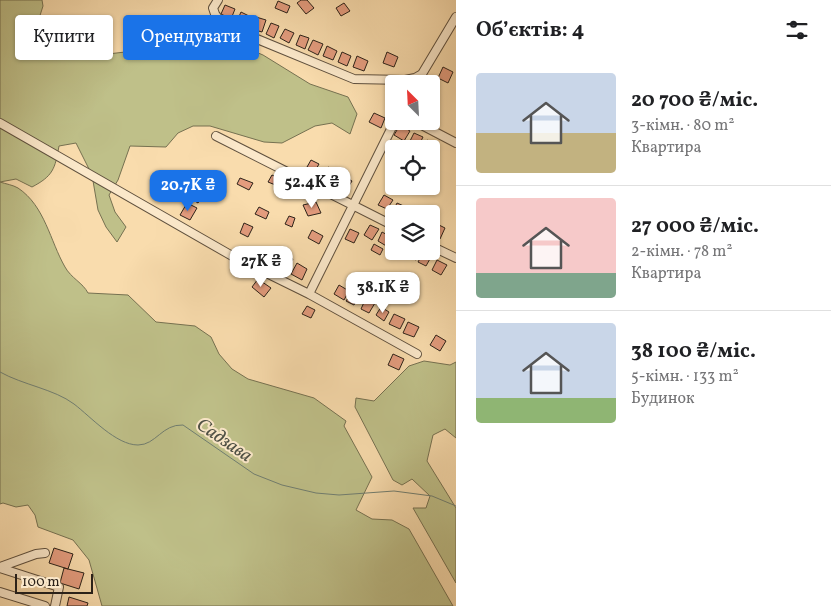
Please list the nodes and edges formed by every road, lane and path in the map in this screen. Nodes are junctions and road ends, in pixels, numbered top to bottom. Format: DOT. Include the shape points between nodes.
graph roads {
  1 [pos="216,1"];
  2 [pos="456,17"];
  3 [pos="422,74"];
  4 [pos="0,122"];
  5 [pos="391,130"];
  6 [pos="431,130"];
  7 [pos="216,136"];
  8 [pos="456,143"];
  9 [pos="354,206"];
  10 [pos="385,222"];
  11 [pos="440,250"];
  12 [pos="456,258"];
  13 [pos="309,294"];
  14 [pos="417,354"];
  15 [pos="45,553"];
  16 [pos="0,568"];
  17 [pos="0,592"];
  18 [pos="34,604"];
  19 [pos="45,606"];
  20 [pos="54,606"];
  1 -- 3 [label="street" via="213,8 222,25 354,79 405,80"];
  2 -- 3 [label="street"];
  4 -- 13 [label="street" via="234,257"];
  5 -- 9 [label="street"];
  6 -- 8 [label="street"];
  7 -- 9 [label="street"];
  9 -- 10 [label="street"];
  9 -- 13 [label="street"];
  11 -- 12 [label="street"];
  13 -- 14 [label="street"];
  15 -- 16 [label="street"];
  16 -- 20 [label="street" via="60,587"];
  17 -- 18 [label="street"];
  18 -- 19 [label="street"];
}
